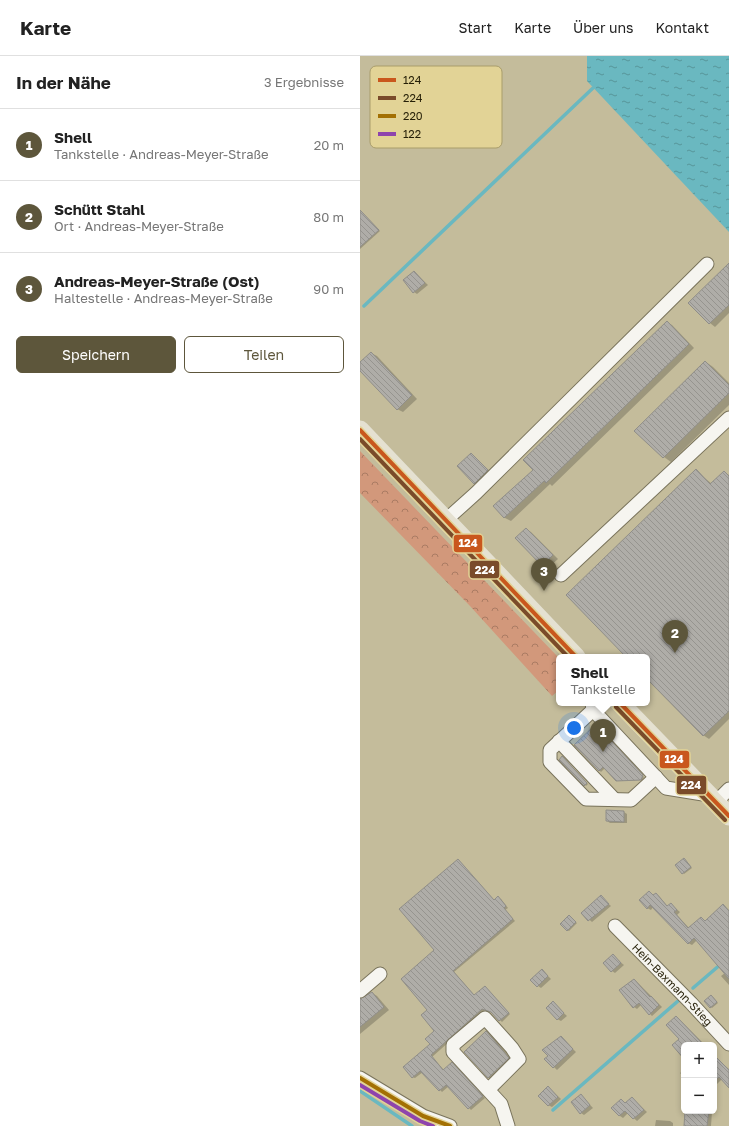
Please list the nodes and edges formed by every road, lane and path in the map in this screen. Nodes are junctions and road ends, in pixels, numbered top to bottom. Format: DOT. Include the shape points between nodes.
graph roads {
  1 [pos="707,264"];
  2 [pos="729,418"];
  3 [pos="360,430"];
  4 [pos="446,520"];
  5 [pos="562,575"];
  6 [pos="573,654"];
  7 [pos="593,706"];
  8 [pos="623,706"];
  9 [pos="559,741"];
  10 [pos="656,777"];
  11 [pos="729,789"];
  12 [pos="712,798"];
  13 [pos="614,799"];
  14 [pos="729,816"];
  15 [pos="615,926"];
  16 [pos="380,974"];
  17 [pos="360,991"];
  18 [pos="729,1044"];
  19 [pos="360,1078"];
  20 [pos="488,1090"];
  21 [pos="450,1126"];
  22 [pos="508,1126"];
  1 -- 4 [label="street"];
  2 -- 5 [label="street"];
  3 -- 4 [label="main road"];
  4 -- 6 [label="main road"];
  7 -- 9 [label="street"];
  7 -- 10 [label="street"];
  8 -- 12 [label="main road"];
  9 -- 13 [label="street"];
  9 -- 13 [label="street" via="550,750 550,762 586,799"];
  10 -- 12 [label="street" via="666,788"];
  10 -- 13 [label="street" via="631,800"];
  11 -- 12 [label="street"];
  12 -- 14 [label="main road"];
  15 -- 18 [label="street, Hein-Baxmann-Stieg"];
  16 -- 17 [label="street"];
  19 -- 21 [label="street" via="423,1116"];
  20 -- 20 [label="street" via="453,1052 453,1045 485,1018 519,1059"];
  20 -- 22 [label="street" via="501,1104"];
}
